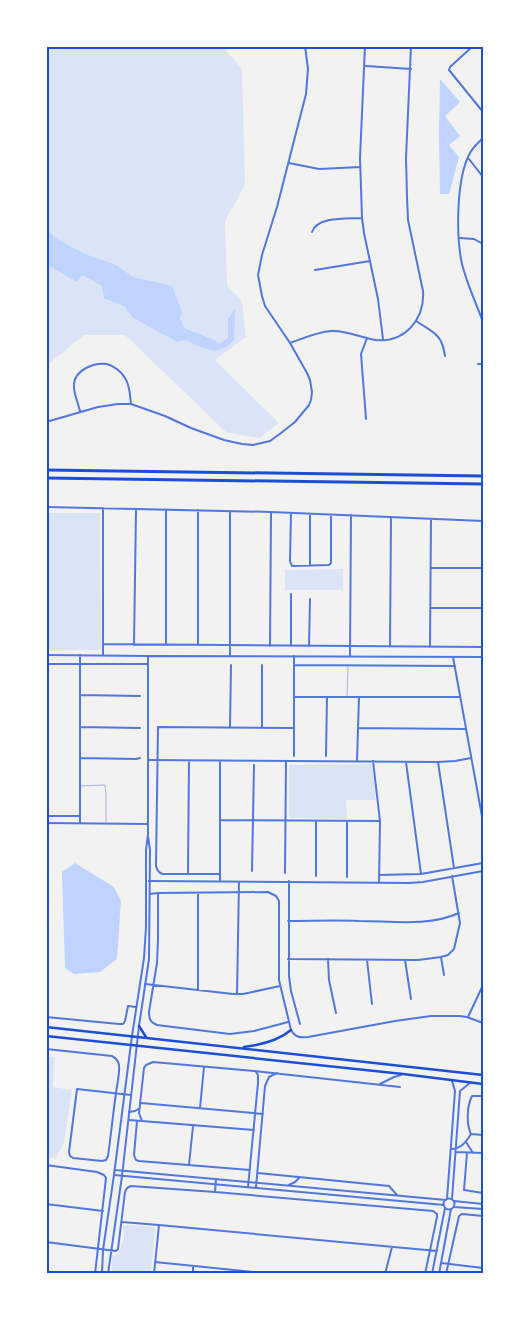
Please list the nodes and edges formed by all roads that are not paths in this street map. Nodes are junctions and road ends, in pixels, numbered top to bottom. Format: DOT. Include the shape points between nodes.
graph roads {
  1 [pos="305,46"];
  2 [pos="365,46"];
  3 [pos="411,46"];
  4 [pos="473,46"];
  5 [pos="365,66"];
  6 [pos="411,69"];
  7 [pos="483,112"];
  8 [pos="483,138"];
  9 [pos="468,158"];
  10 [pos="289,163"];
  11 [pos="360,167"];
  12 [pos="483,177"];
  13 [pos="362,218"];
  14 [pos="312,232"];
  15 [pos="459,238"];
  16 [pos="483,244"];
  17 [pos="370,261"];
  18 [pos="315,270"];
  19 [pos="416,321"];
  20 [pos="483,322"];
  21 [pos="367,338"];
  22 [pos="383,340"];
  23 [pos="290,343"];
  24 [pos="445,356"];
  25 [pos="478,364"];
  26 [pos="483,364"];
  27 [pos="131,404"];
  28 [pos="81,411"];
  29 [pos="366,419"];
  30 [pos="46,422"];
  31 [pos="46,470"];
  32 [pos="483,476"];
  33 [pos="46,478"];
  34 [pos="483,484"];
  35 [pos="46,507"];
  36 [pos="102,508"];
  37 [pos="136,509"];
  38 [pos="166,510"];
  39 [pos="198,510"];
  40 [pos="230,511"];
  41 [pos="271,512"];
  42 [pos="291,513"];
  43 [pos="310,514"];
  44 [pos="331,515"];
  45 [pos="351,516"];
  46 [pos="391,517"];
  47 [pos="431,519"];
  48 [pos="483,521"];
  49 [pos="310,566"];
  50 [pos="431,568"];
  51 [pos="483,568"];
  52 [pos="291,594"];
  53 [pos="310,599"];
  54 [pos="430,608"];
  55 [pos="483,608"];
  56 [pos="103,644"];
  57 [pos="134,645"];
  58 [pos="166,645"];
  59 [pos="198,645"];
  60 [pos="230,646"];
  61 [pos="270,646"];
  62 [pos="291,646"];
  63 [pos="310,646"];
  64 [pos="350,646"];
  65 [pos="390,647"];
  66 [pos="430,647"];
  67 [pos="483,647"];
  68 [pos="47,655"];
  69 [pos="80,655"];
  70 [pos="102,655"];
  71 [pos="230,655"];
  72 [pos="148,656"];
  73 [pos="294,656"];
  74 [pos="350,656"];
  75 [pos="483,656"];
  76 [pos="453,657"];
  77 [pos="47,664"];
  78 [pos="80,664"];
  79 [pos="148,664"];
  80 [pos="231,665"];
  81 [pos="262,665"];
  82 [pos="294,665"];
  83 [pos="348,665"];
  84 [pos="454,666"];
  85 [pos="80,695"];
  86 [pos="140,696"];
  87 [pos="294,697"];
  88 [pos="327,697"];
  89 [pos="347,697"];
  90 [pos="359,697"];
  91 [pos="460,697"];
  92 [pos="80,727"];
  93 [pos="230,727"];
  94 [pos="140,728"];
  95 [pos="262,728"];
  96 [pos="294,728"];
  97 [pos="358,728"];
  98 [pos="466,728"];
  99 [pos="294,756"];
  100 [pos="326,756"];
  101 [pos="80,758"];
  102 [pos="140,758"];
  103 [pos="471,758"];
  104 [pos="148,760"];
  105 [pos="157,760"];
  106 [pos="188,760"];
  107 [pos="220,760"];
  108 [pos="286,761"];
  109 [pos="357,761"];
  110 [pos="373,761"];
  111 [pos="406,762"];
  112 [pos="438,762"];
  113 [pos="254,765"];
  114 [pos="80,786"];
  115 [pos="481,803"];
  116 [pos="47,816"];
  117 [pos="80,816"];
  118 [pos="220,820"];
  119 [pos="253,820"];
  120 [pos="285,821"];
  121 [pos="316,821"];
  122 [pos="348,821"];
  123 [pos="380,821"];
  124 [pos="483,822"];
  125 [pos="46,823"];
  126 [pos="80,823"];
  127 [pos="106,824"];
  128 [pos="148,824"];
  129 [pos="148,834"];
  130 [pos="483,863"];
  131 [pos="454,868"];
  132 [pos="252,871"];
  133 [pos="483,871"];
  134 [pos="285,873"];
  135 [pos="188,874"];
  136 [pos="220,874"];
  137 [pos="379,874"];
  138 [pos="420,874"];
  139 [pos="316,876"];
  140 [pos="452,876"];
  141 [pos="347,877"];
  142 [pos="146,881"];
  143 [pos="150,881"];
  144 [pos="220,881"];
  145 [pos="239,881"];
  146 [pos="289,881"];
  147 [pos="379,883"];
  148 [pos="239,892"];
  149 [pos="158,893"];
  150 [pos="198,893"];
  151 [pos="150,894"];
  152 [pos="458,913"];
  153 [pos="288,921"];
  154 [pos="441,957"];
  155 [pos="288,959"];
  156 [pos="328,959"];
  157 [pos="367,960"];
  158 [pos="405,960"];
  159 [pos="444,975"];
  160 [pos="145,984"];
  161 [pos="154,985"];
  162 [pos="483,985"];
  163 [pos="280,986"];
  164 [pos="198,990"];
  165 [pos="237,994"];
  166 [pos="411,999"];
  167 [pos="372,1004"];
  168 [pos="136,1007"];
  169 [pos="336,1013"];
  170 [pos="46,1017"];
  171 [pos="467,1017"];
  172 [pos="289,1022"];
  173 [pos="483,1023"];
  174 [pos="300,1024"];
  175 [pos="139,1026"];
  176 [pos="46,1027"];
  177 [pos="291,1030"];
  178 [pos="46,1036"];
  179 [pos="132,1036"];
  180 [pos="138,1037"];
  181 [pos="147,1038"];
  182 [pos="131,1045"];
  183 [pos="137,1046"];
  184 [pos="240,1047"];
  185 [pos="46,1049"];
  186 [pos="204,1067"];
  187 [pos="254,1071"];
  188 [pos="277,1073"];
  189 [pos="403,1074"];
  190 [pos="483,1075"];
  191 [pos="452,1081"];
  192 [pos="470,1083"];
  193 [pos="483,1084"];
  194 [pos="379,1085"];
  195 [pos="400,1087"];
  196 [pos="116,1094"];
  197 [pos="125,1095"];
  198 [pos="131,1095"];
  199 [pos="483,1096"];
  200 [pos="140,1102"];
  201 [pos="140,1108"];
  202 [pos="200,1108"];
  203 [pos="129,1112"];
  204 [pos="256,1113"];
  205 [pos="263,1114"];
  206 [pos="128,1120"];
  207 [pos="137,1120"];
  208 [pos="142,1121"];
  209 [pos="193,1125"];
  210 [pos="254,1130"];
  211 [pos="471,1134"];
  212 [pos="483,1135"];
  213 [pos="466,1142"];
  214 [pos="451,1149"];
  215 [pos="456,1151"];
  216 [pos="467,1153"];
  217 [pos="473,1153"];
  218 [pos="483,1153"];
  219 [pos="46,1165"];
  220 [pos="189,1166"];
  221 [pos="115,1170"];
  222 [pos="122,1170"];
  223 [pos="250,1170"];
  224 [pos="258,1173"];
  225 [pos="114,1175"];
  226 [pos="122,1176"];
  227 [pos="300,1178"];
  228 [pos="216,1179"];
  229 [pos="249,1182"];
  230 [pos="257,1182"];
  231 [pos="216,1184"];
  232 [pos="289,1185"];
  233 [pos="248,1187"];
  234 [pos="256,1188"];
  235 [pos="215,1192"];
  236 [pos="483,1193"];
  237 [pos="397,1195"];
  238 [pos="447,1199"];
  239 [pos="453,1200"];
  240 [pos="46,1204"];
  241 [pos="483,1204"];
  242 [pos="445,1206"];
  243 [pos="452,1208"];
  244 [pos="483,1209"];
  245 [pos="103,1211"];
  246 [pos="483,1216"];
  247 [pos="122,1222"];
  248 [pos="159,1225"];
  249 [pos="46,1242"];
  250 [pos="392,1246"];
  251 [pos="98,1250"];
  252 [pos="103,1250"];
  253 [pos="431,1250"];
  254 [pos="110,1251"];
  255 [pos="437,1251"];
  256 [pos="155,1262"];
  257 [pos="441,1263"];
  258 [pos="448,1264"];
  259 [pos="193,1266"];
  260 [pos="483,1268"];
  261 [pos="95,1274"];
  262 [pos="102,1274"];
  263 [pos="108,1274"];
  264 [pos="154,1274"];
  265 [pos="193,1274"];
  266 [pos="273,1274"];
  267 [pos="386,1274"];
  268 [pos="425,1274"];
  269 [pos="432,1274"];
  270 [pos="439,1274"];
  271 [pos="446,1274"];
  1 -- 10 [label="street" via="308,82"];
  2 -- 5 [label="street"];
  3 -- 6 [label="street"];
  4 -- 7 [label="street" via="449,70"];
  5 -- 6 [label="street"];
  5 -- 11 [label="street"];
  6 -- 19 [label="street" via="406,158 408,220 423,299"];
  8 -- 9 [label="street"];
  9 -- 12 [label="street"];
  9 -- 15 [label="street" via="459,188"];
  10 -- 11 [label="street" via="319,169"];
  10 -- 23 [label="street" via="258,275 265,306"];
  11 -- 13 [label="street"];
  13 -- 14 [label="street" via="328,220 313,227"];
  13 -- 17 [label="street"];
  15 -- 16 [label="street" via="474,239"];
  15 -- 20 [label="street" via="462,262"];
  17 -- 18 [label="street"];
  17 -- 22 [label="street"];
  19 -- 22 [label="street" via="399,335"];
  19 -- 24 [label="street" via="440,338"];
  21 -- 22 [label="street"];
  21 -- 23 [label="street" via="351,332 331,331"];
  21 -- 29 [label="street" via="361,354"];
  23 -- 27 [label="street" via="310,380 310,403 288,428 264,443 248,445 224,440"];
  25 -- 26 [label="street"];
  27 -- 28 [label="street"];
  27 -- 28 [label="street" via="125,377 104,364 85,369 76,378 75,392"];
  28 -- 30 [label="street"];
  31 -- 32 [label="highway"];
  33 -- 34 [label="highway"];
  35 -- 36 [label="street"];
  36 -- 37 [label="street"];
  36 -- 56 [label="street"];
  37 -- 38 [label="street"];
  37 -- 57 [label="street"];
  38 -- 39 [label="street"];
  38 -- 58 [label="street"];
  39 -- 40 [label="street"];
  39 -- 59 [label="street"];
  40 -- 41 [label="street"];
  40 -- 60 [label="street"];
  41 -- 42 [label="street"];
  41 -- 61 [label="street"];
  42 -- 43 [label="street"];
  42 -- 49 [label="street" via="291,565"];
  43 -- 44 [label="street"];
  43 -- 49 [label="street"];
  44 -- 45 [label="street"];
  44 -- 49 [label="street" via="331,563"];
  45 -- 46 [label="street"];
  45 -- 64 [label="street"];
  46 -- 47 [label="street"];
  46 -- 65 [label="street"];
  47 -- 48 [label="street"];
  47 -- 50 [label="street"];
  50 -- 51 [label="street"];
  50 -- 54 [label="street"];
  52 -- 62 [label="street"];
  53 -- 63 [label="street"];
  54 -- 55 [label="street"];
  54 -- 66 [label="street"];
  56 -- 57 [label="street"];
  56 -- 70 [label="street"];
  57 -- 58 [label="street"];
  58 -- 59 [label="street"];
  59 -- 60 [label="street"];
  60 -- 61 [label="street"];
  60 -- 71 [label="street"];
  61 -- 62 [label="street"];
  62 -- 63 [label="street"];
  63 -- 64 [label="street"];
  64 -- 65 [label="street"];
  64 -- 74 [label="street"];
  65 -- 66 [label="street"];
  66 -- 67 [label="street"];
  68 -- 69 [label="street"];
  68 -- 77 [label="street"];
  69 -- 70 [label="street"];
  69 -- 78 [label="street"];
  70 -- 72 [label="street"];
  71 -- 72 [label="street"];
  71 -- 73 [label="street"];
  72 -- 79 [label="street"];
  73 -- 74 [label="street"];
  73 -- 82 [label="street"];
  74 -- 76 [label="street"];
  75 -- 76 [label="street"];
  76 -- 84 [label="street"];
  77 -- 78 [label="street"];
  77 -- 116 [label="street"];
  78 -- 79 [label="street"];
  78 -- 85 [label="street"];
  79 -- 104 [label="street"];
  80 -- 93 [label="street"];
  81 -- 95 [label="street"];
  82 -- 83 [label="street"];
  82 -- 87 [label="street"];
  83 -- 84 [label="street"];
  83 -- 89 [label="lane"];
  84 -- 91 [label="street"];
  85 -- 86 [label="street"];
  85 -- 92 [label="street"];
  87 -- 88 [label="street"];
  87 -- 96 [label="street"];
  88 -- 89 [label="street"];
  88 -- 100 [label="street"];
  89 -- 90 [label="street"];
  90 -- 91 [label="street"];
  90 -- 97 [label="street"];
  91 -- 98 [label="street"];
  92 -- 94 [label="street"];
  92 -- 101 [label="street"];
  93 -- 95 [label="street"];
  93 -- 105 [label="street" via="158,727"];
  95 -- 96 [label="street"];
  96 -- 99 [label="street"];
  97 -- 98 [label="street"];
  97 -- 109 [label="street"];
  98 -- 103 [label="street"];
  101 -- 102 [label="street"];
  101 -- 114 [label="street"];
  103 -- 112 [label="street"];
  103 -- 115 [label="street"];
  104 -- 105 [label="street"];
  104 -- 128 [label="street"];
  105 -- 106 [label="street"];
  105 -- 135 [label="street" via="156,866 159,873"];
  106 -- 107 [label="street"];
  106 -- 135 [label="street"];
  107 -- 108 [label="street"];
  107 -- 118 [label="street"];
  108 -- 109 [label="street"];
  108 -- 120 [label="street"];
  109 -- 110 [label="street"];
  110 -- 111 [label="street"];
  110 -- 123 [label="street"];
  111 -- 112 [label="street"];
  111 -- 138 [label="street"];
  112 -- 131 [label="street"];
  113 -- 119 [label="street"];
  114 -- 117 [label="street"];
  114 -- 127 [label="lane" via="105,785"];
  115 -- 124 [label="street"];
  116 -- 117 [label="street"];
  117 -- 126 [label="street"];
  118 -- 119 [label="street"];
  118 -- 136 [label="street"];
  119 -- 120 [label="street"];
  119 -- 132 [label="street"];
  120 -- 121 [label="street"];
  120 -- 134 [label="street"];
  121 -- 122 [label="street"];
  121 -- 139 [label="street"];
  122 -- 123 [label="street"];
  122 -- 141 [label="street"];
  123 -- 137 [label="street"];
  125 -- 126 [label="street"];
  126 -- 127 [label="street"];
  127 -- 128 [label="street"];
  128 -- 129 [label="street"];
  129 -- 142 [label="street"];
  129 -- 143 [label="street"];
  130 -- 131 [label="street"];
  131 -- 138 [label="street"];
  133 -- 140 [label="street"];
  135 -- 136 [label="street"];
  136 -- 144 [label="street"];
  137 -- 138 [label="street"];
  137 -- 147 [label="street"];
  140 -- 147 [label="street" via="417,883"];
  140 -- 152 [label="street"];
  142 -- 143 [label="street"];
  142 -- 168 [label="street" via="145,949"];
  143 -- 144 [label="street"];
  143 -- 151 [label="street"];
  144 -- 145 [label="street"];
  145 -- 146 [label="street"];
  145 -- 148 [label="street"];
  146 -- 147 [label="street"];
  146 -- 153 [label="street"];
  148 -- 150 [label="street"];
  148 -- 163 [label="street" via="268,892 278,898"];
  148 -- 165 [label="street"];
  149 -- 150 [label="street"];
  149 -- 151 [label="street"];
  149 -- 161 [label="street"];
  150 -- 164 [label="street"];
  151 -- 160 [label="street" via="150,950"];
  152 -- 153 [label="street" via="416,922"];
  152 -- 154 [label="street" via="460,927 454,949"];
  153 -- 155 [label="street"];
  154 -- 158 [label="street"];
  154 -- 159 [label="street"];
  155 -- 156 [label="street"];
  155 -- 174 [label="street" via="290,984"];
  156 -- 157 [label="street"];
  156 -- 169 [label="street"];
  157 -- 158 [label="street"];
  157 -- 167 [label="street"];
  158 -- 166 [label="street"];
  160 -- 161 [label="street"];
  160 -- 175 [label="street"];
  161 -- 164 [label="street"];
  161 -- 172 [label="street" via="149,1018 157,1025 230,1034"];
  162 -- 171 [label="street"];
  163 -- 165 [label="street"];
  163 -- 172 [label="street"];
  164 -- 165 [label="street"];
  168 -- 170 [label="street" via="128,1006 123,1024"];
  168 -- 179 [label="street"];
  171 -- 173 [label="street"];
  171 -- 177 [label="street" via="422,1017 308,1037 297,1036"];
  172 -- 177 [label="street"];
  175 -- 180 [label="street"];
  175 -- 181 [label="main road"];
  176 -- 179 [label="main road"];
  177 -- 184 [label="main road" via="271,1041"];
  178 -- 182 [label="main road"];
  179 -- 180 [label="main road"];
  179 -- 182 [label="street"];
  180 -- 181 [label="main road"];
  180 -- 183 [label="street"];
  181 -- 184 [label="main road"];
  182 -- 183 [label="main road"];
  182 -- 197 [label="street"];
  183 -- 189 [label="main road"];
  183 -- 198 [label="street"];
  184 -- 190 [label="main road"];
  185 -- 196 [label="street" via="117,1059"];
  186 -- 187 [label="street"];
  186 -- 200 [label="street" via="153,1062 146,1065"];
  186 -- 202 [label="street"];
  187 -- 188 [label="street"];
  187 -- 204 [label="street" via="258,1078"];
  188 -- 194 [label="street"];
  188 -- 205 [label="street" via="266,1081"];
  189 -- 191 [label="main road"];
  189 -- 194 [label="street"];
  191 -- 192 [label="main road"];
  191 -- 214 [label="street" via="455,1091"];
  192 -- 193 [label="main road"];
  192 -- 215 [label="street" via="460,1092"];
  194 -- 195 [label="street"];
  196 -- 196 [label="street" via="105,1161 70,1156 77,1090"];
  196 -- 197 [label="street"];
  197 -- 198 [label="street"];
  197 -- 221 [label="street"];
  198 -- 203 [label="street"];
  199 -- 211 [label="street" via="470,1099 468,1122"];
  200 -- 201 [label="street"];
  200 -- 202 [label="street"];
  201 -- 203 [label="street"];
  201 -- 208 [label="street"];
  202 -- 204 [label="street"];
  203 -- 206 [label="street"];
  204 -- 205 [label="street"];
  204 -- 210 [label="street"];
  205 -- 224 [label="street"];
  206 -- 207 [label="street"];
  206 -- 222 [label="street"];
  207 -- 208 [label="street"];
  207 -- 220 [label="street" via="136,1160"];
  208 -- 209 [label="street"];
  209 -- 210 [label="street"];
  209 -- 220 [label="street"];
  210 -- 223 [label="street"];
  211 -- 212 [label="street"];
  211 -- 213 [label="street"];
  213 -- 215 [label="street"];
  213 -- 217 [label="street"];
  214 -- 215 [label="street"];
  214 -- 238 [label="street"];
  215 -- 216 [label="street"];
  215 -- 239 [label="street"];
  216 -- 217 [label="street"];
  216 -- 236 [label="street" via="464,1188"];
  217 -- 218 [label="street"];
  219 -- 245 [label="street" via="105,1176"];
  220 -- 223 [label="street"];
  221 -- 222 [label="street"];
  221 -- 225 [label="street"];
  222 -- 226 [label="street"];
  222 -- 228 [label="street"];
  223 -- 229 [label="street"];
  224 -- 227 [label="street"];
  224 -- 230 [label="street"];
  225 -- 226 [label="street"];
  225 -- 252 [label="street"];
  226 -- 231 [label="street"];
  226 -- 254 [label="street"];
  227 -- 232 [label="street"];
  227 -- 237 [label="street" via="390,1186"];
  228 -- 229 [label="street"];
  228 -- 231 [label="street"];
  229 -- 230 [label="street"];
  229 -- 233 [label="street"];
  230 -- 232 [label="street"];
  230 -- 234 [label="street"];
  231 -- 233 [label="street"];
  231 -- 235 [label="street"];
  232 -- 237 [label="street"];
  233 -- 234 [label="street"];
  234 -- 242 [label="street"];
  235 -- 247 [label="street" via="131,1186 125,1192"];
  235 -- 253 [label="street" via="433,1211 437,1217"];
  237 -- 238 [label="street"];
  238 -- 239 [label="street"];
  238 -- 242 [label="street"];
  239 -- 241 [label="street"];
  239 -- 243 [label="street"];
  240 -- 245 [label="street"];
  242 -- 243 [label="street"];
  242 -- 255 [label="street"];
  243 -- 244 [label="street"];
  243 -- 257 [label="street"];
  245 -- 251 [label="street"];
  246 -- 258 [label="street" via="459,1216"];
  247 -- 248 [label="street"];
  247 -- 254 [label="street" via="118,1249"];
  248 -- 250 [label="street"];
  248 -- 256 [label="street"];
  249 -- 251 [label="street"];
  250 -- 253 [label="street"];
  250 -- 267 [label="street"];
  251 -- 252 [label="street"];
  251 -- 261 [label="street"];
  252 -- 254 [label="street"];
  252 -- 262 [label="street"];
  253 -- 255 [label="street"];
  253 -- 268 [label="street"];
  254 -- 263 [label="street"];
  255 -- 269 [label="street"];
  256 -- 259 [label="street"];
  256 -- 264 [label="street"];
  257 -- 258 [label="street"];
  257 -- 270 [label="street"];
  258 -- 260 [label="street"];
  258 -- 271 [label="street"];
  259 -- 265 [label="street"];
  259 -- 266 [label="street"];
}
